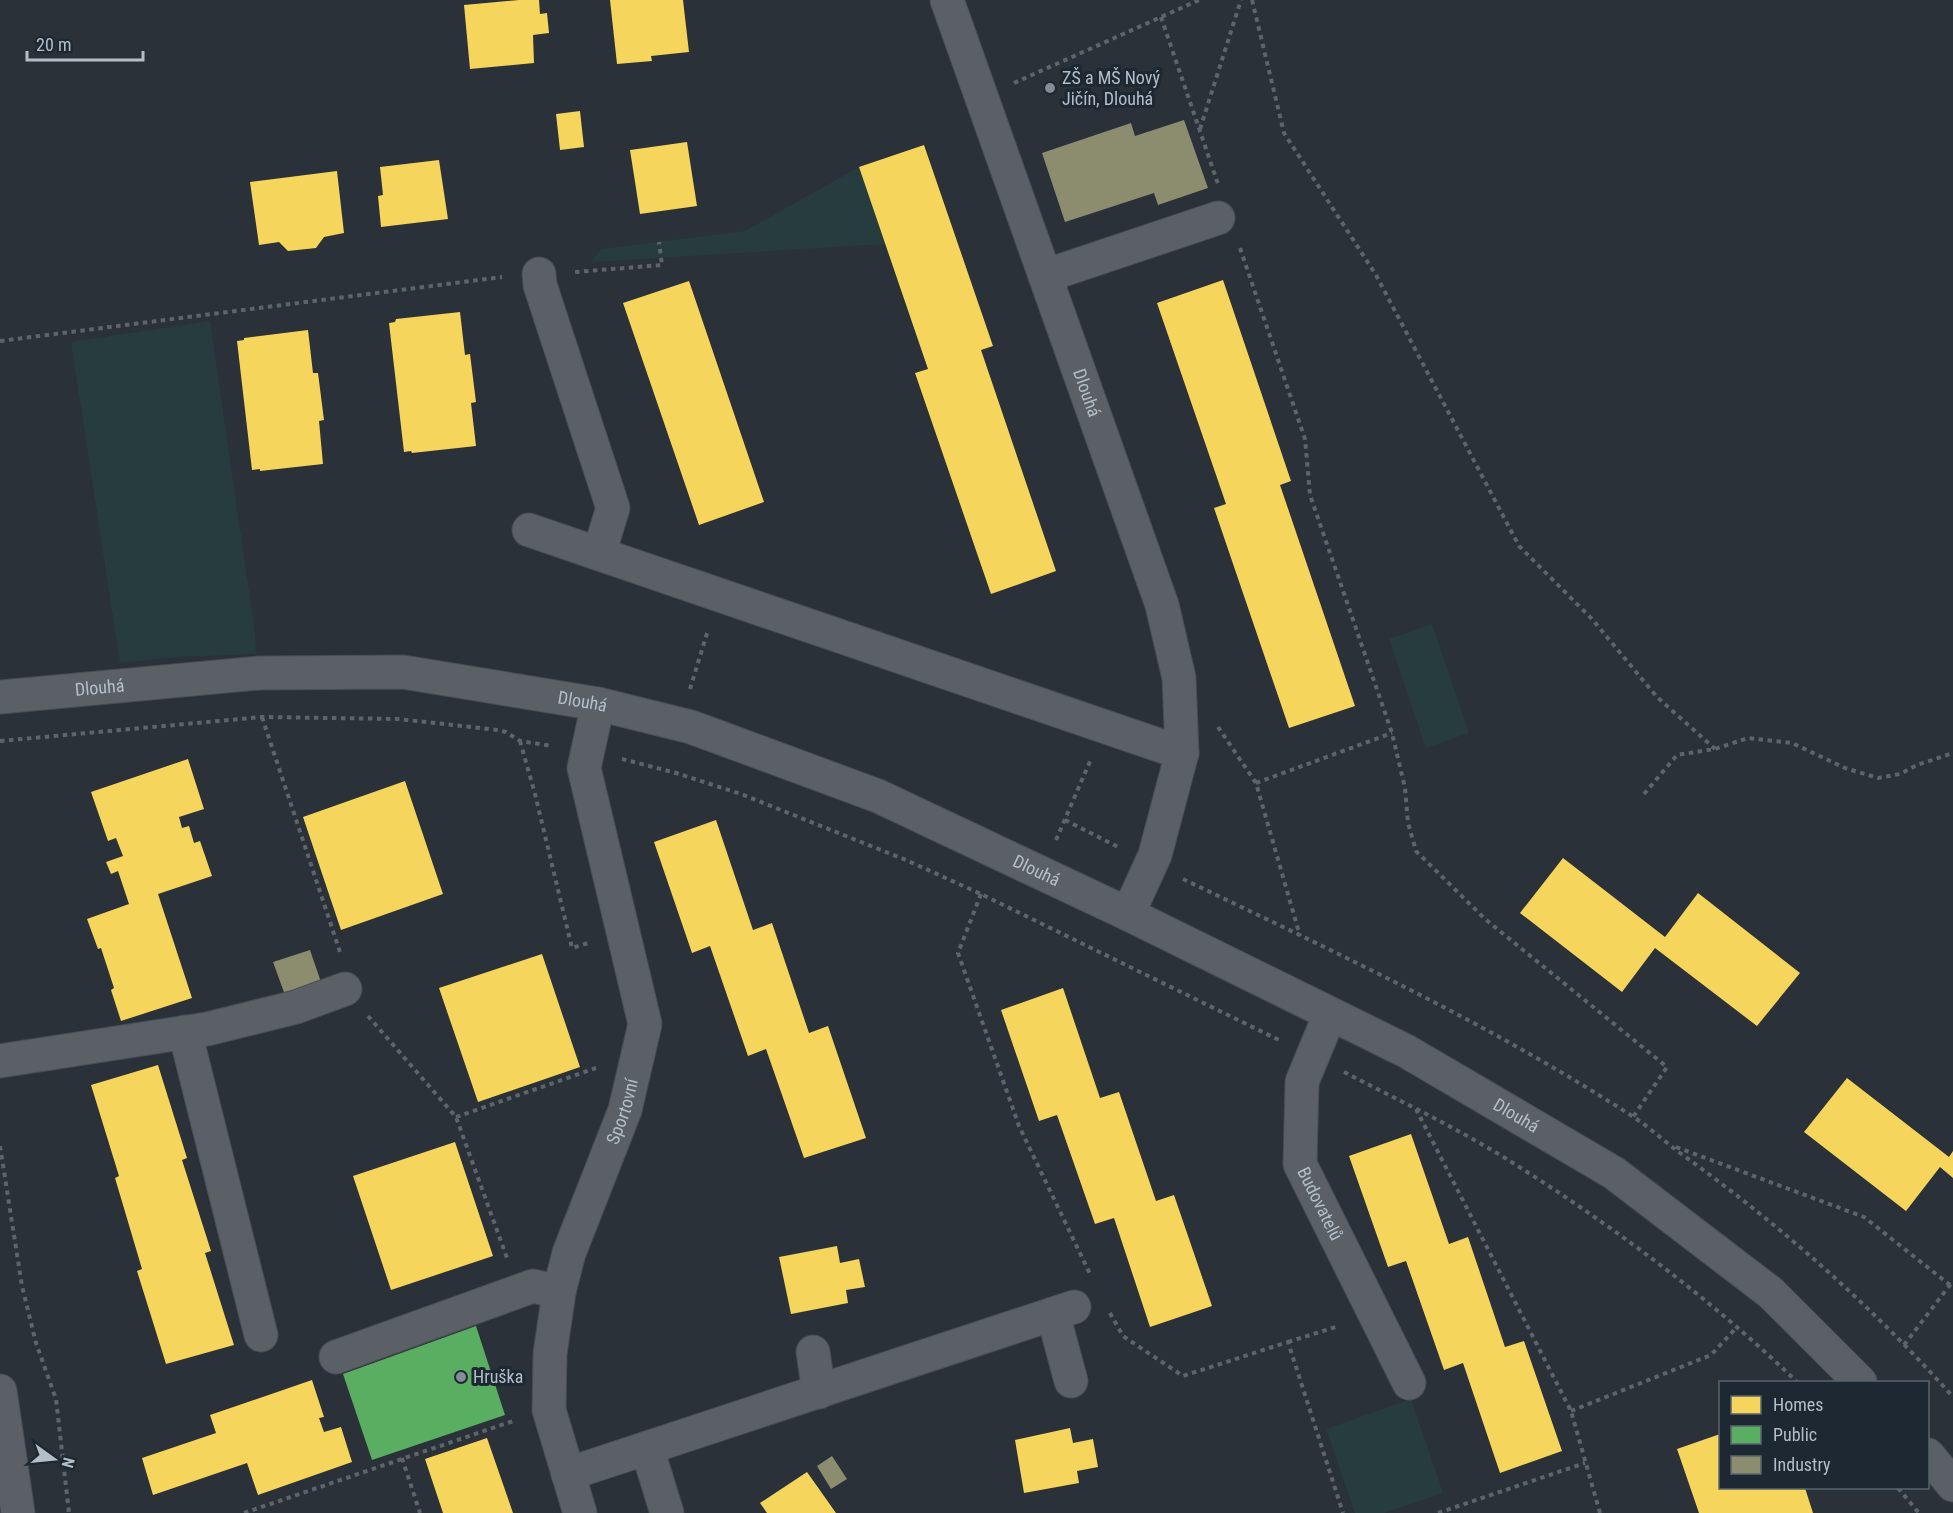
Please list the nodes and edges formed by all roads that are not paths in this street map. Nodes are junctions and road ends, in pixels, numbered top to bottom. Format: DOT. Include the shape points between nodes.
graph roads {
  1 [pos="947,0"];
  2 [pos="1225,216"];
  3 [pos="539,274"];
  4 [pos="1045,276"];
  5 [pos="530,530"];
  6 [pos="599,554"];
  7 [pos="0,697"];
  8 [pos="598,704"];
  9 [pos="1182,753"];
  10 [pos="1128,914"];
  11 [pos="355,1001"];
  12 [pos="1330,1014"];
  13 [pos="185,1032"];
  14 [pos="0,1061"];
  15 [pos="559,1292"];
  16 [pos="261,1335"];
  17 [pos="813,1352"];
  18 [pos="336,1357"];
  19 [pos="1071,1381"];
  20 [pos="1858,1381"];
  21 [pos="1409,1383"];
  22 [pos="0,1392"];
  23 [pos="819,1392"];
  24 [pos="646,1448"];
  25 [pos="1929,1456"];
  26 [pos="6,1465"];
  27 [pos="568,1474"];
  28 [pos="1953,1485"];
  29 [pos="18,1513"];
  30 [pos="580,1513"];
  31 [pos="667,1513"];
  1 -- 4 [label="street, Dlouhá"];
  2 -- 4 [label="street"];
  3 -- 6 [label="street" via="613,508"];
  4 -- 9 [label="street, Dlouhá" via="1162,605 1179,678"];
  5 -- 6 [label="street"];
  6 -- 9 [label="street"];
  7 -- 8 [label="street, Dlouhá" via="260,673 403,672"];
  8 -- 10 [label="street, Dlouhá" via="691,727 878,796"];
  8 -- 15 [label="street, Sportovní" via="584,768 645,1024 625,1110 569,1253"];
  9 -- 10 [label="street, Dlouhá" via="1155,855"];
  10 -- 12 [label="street, Dlouhá"];
  11 -- 13 [label="street" via="296,1007"];
  12 -- 20 [label="street, Dlouhá" via="1406,1051 1614,1173 1771,1293"];
  12 -- 21 [label="street, Budovatelů" via="1302,1082 1300,1164"];
  13 -- 14 [label="street"];
  13 -- 16 [label="street"];
  15 -- 18 [label="street" via="533,1286"];
  15 -- 27 [label="street, Sportovní" via="550,1354 549,1410"];
  17 -- 23 [label="street"];
  19 -- 23 [label="street" via="1063,1311"];
  22 -- 26 [label="street"];
  23 -- 24 [label="street"];
  24 -- 27 [label="street"];
  24 -- 31 [label="street"];
  25 -- 28 [label="street"];
  26 -- 29 [label="street"];
  27 -- 30 [label="street, Sportovní"];
}
